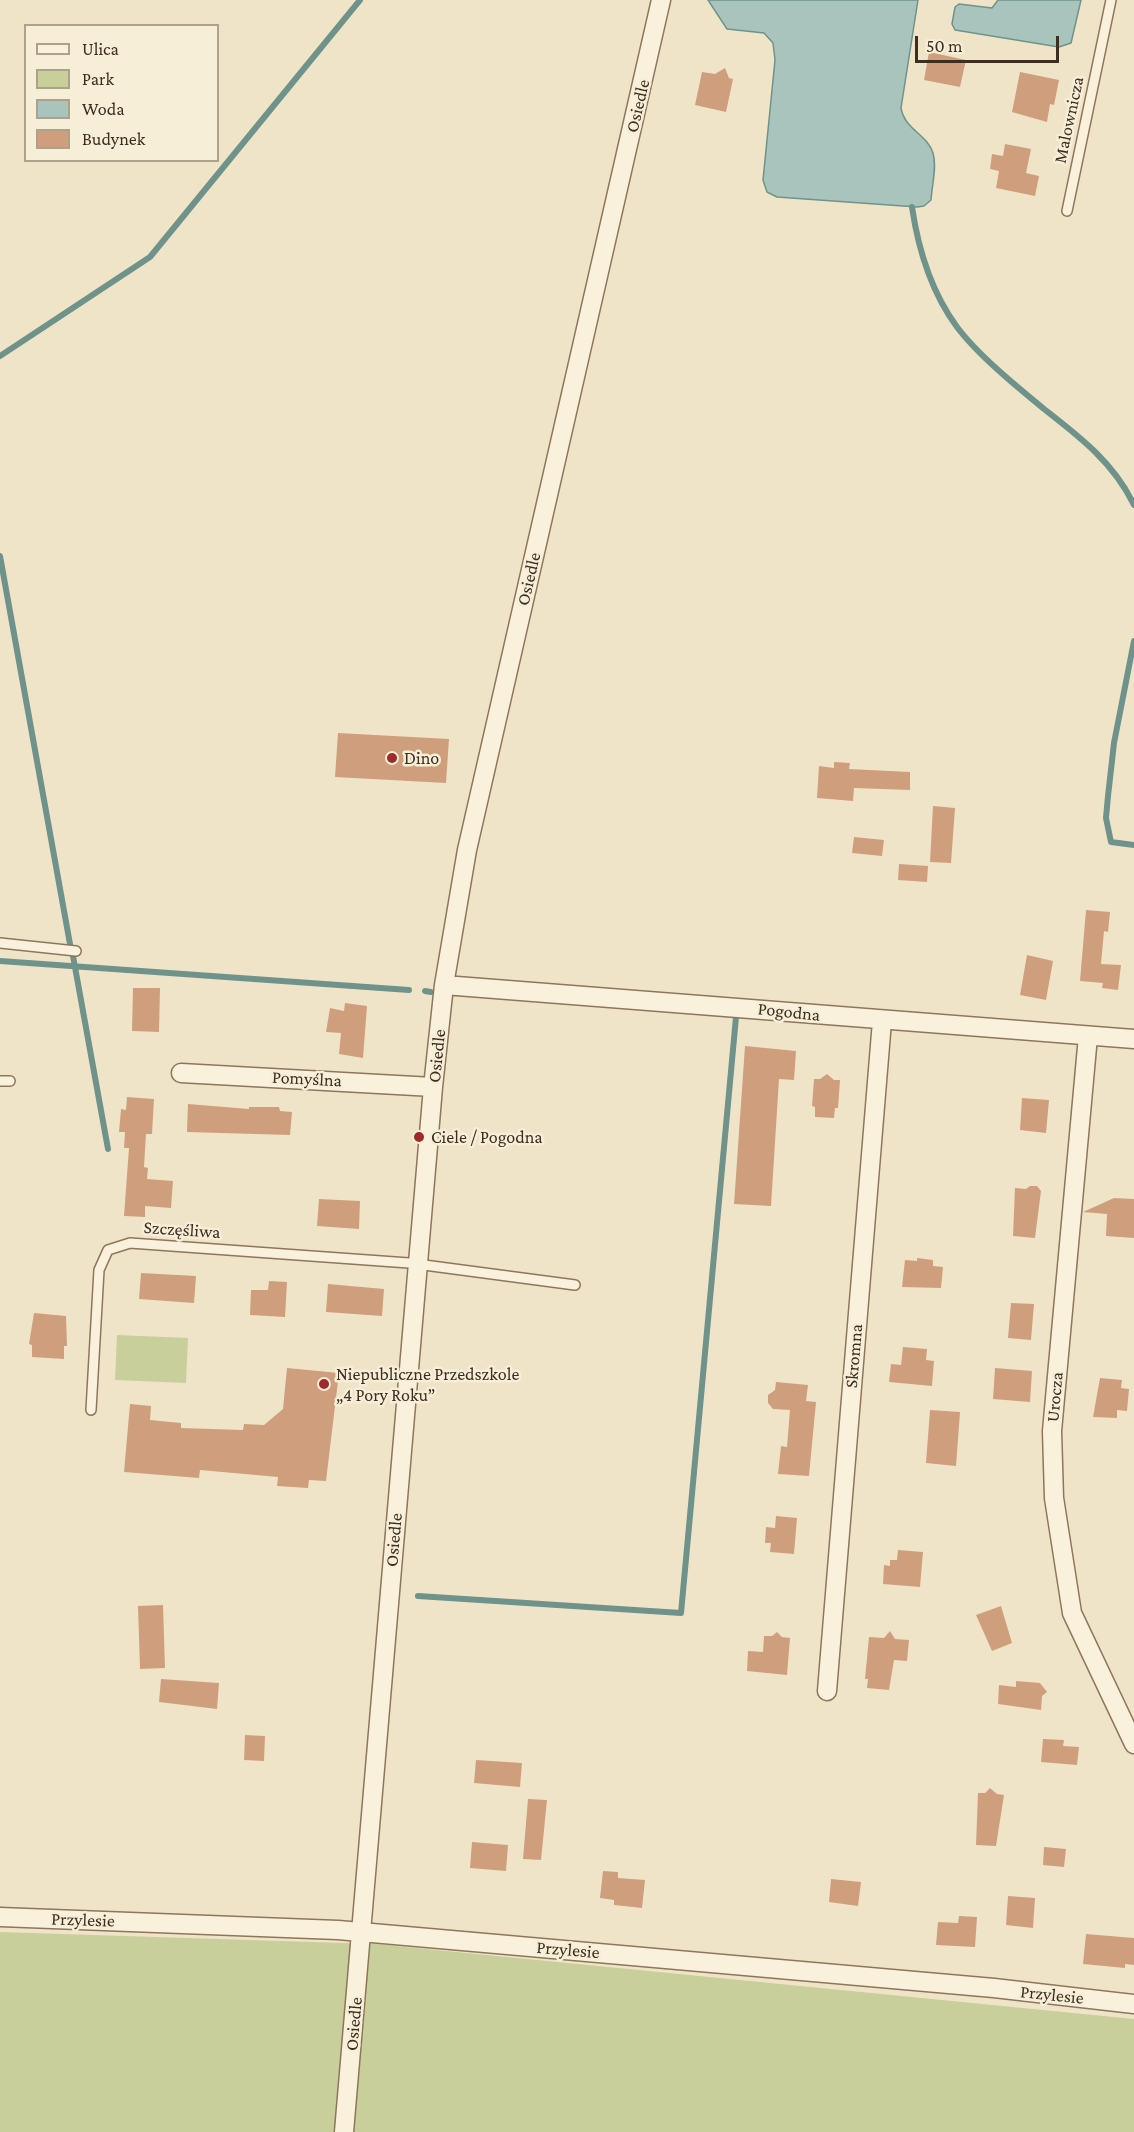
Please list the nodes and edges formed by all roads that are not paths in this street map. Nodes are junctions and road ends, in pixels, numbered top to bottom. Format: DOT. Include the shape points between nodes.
graph roads {
  1 [pos="661,0"];
  2 [pos="1111,0"];
  3 [pos="1067,211"];
  4 [pos="0,943"];
  5 [pos="76,951"];
  6 [pos="444,985"];
  7 [pos="882,1021"];
  8 [pos="1088,1036"];
  9 [pos="1134,1039"];
  10 [pos="181,1072"];
  11 [pos="0,1081"];
  12 [pos="10,1081"];
  13 [pos="433,1087"];
  14 [pos="417,1264"];
  15 [pos="575,1285"];
  16 [pos="91,1410"];
  17 [pos="827,1691"];
  18 [pos="1134,1744"];
  19 [pos="0,1917"];
  20 [pos="361,1932"];
  21 [pos="1134,2004"];
  22 [pos="344,2132"];
  1 -- 6 [label="street, Osiedle" via="467,850"];
  2 -- 3 [label="lane, Malownicza"];
  4 -- 5 [label="lane"];
  6 -- 7 [label="street, Pogodna"];
  6 -- 13 [label="street, Osiedle"];
  7 -- 8 [label="street, Pogodna"];
  7 -- 17 [label="street, Skromna"];
  8 -- 9 [label="street, Pogodna"];
  8 -- 18 [label="street, Urocza" via="1052,1431 1054,1498 1072,1613"];
  10 -- 13 [label="street, Pomyślna"];
  11 -- 12 [label="lane"];
  13 -- 14 [label="street, Osiedle"];
  14 -- 15 [label="lane"];
  14 -- 16 [label="lane, Szczęśliwa" via="130,1244 108,1250 99,1270"];
  14 -- 20 [label="street, Osiedle"];
  19 -- 20 [label="street, Przylesie"];
  20 -- 21 [label="street, Przylesie"];
  20 -- 22 [label="street, Osiedle"];
}
